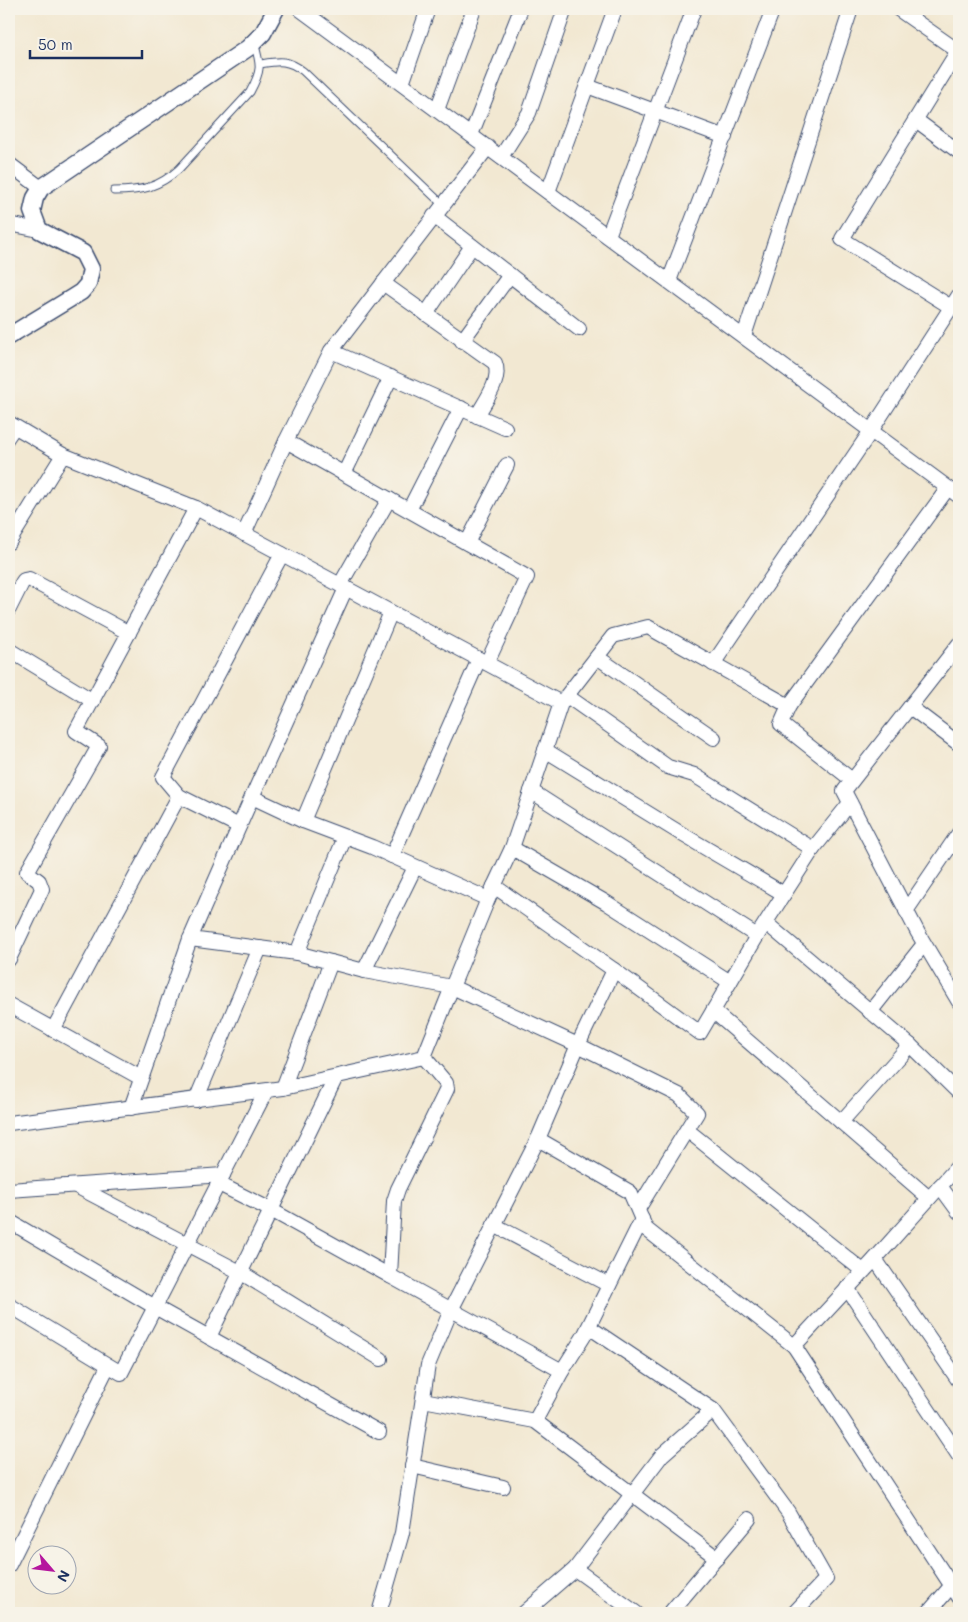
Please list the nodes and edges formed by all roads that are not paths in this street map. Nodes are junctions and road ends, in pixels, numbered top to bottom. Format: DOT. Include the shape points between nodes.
graph roads {
  1 [pos="276,9"];
  2 [pos="300,9"];
  3 [pos="428,9"];
  4 [pos="474,9"];
  5 [pos="521,9"];
  6 [pos="565,9"];
  7 [pos="615,9"];
  8 [pos="694,9"];
  9 [pos="774,9"];
  10 [pos="851,9"];
  11 [pos="898,9"];
  12 [pos="254,42"];
  13 [pos="958,50"];
  14 [pos="260,64"];
  15 [pos="402,84"];
  16 [pos="587,86"];
  17 [pos="437,110"];
  18 [pos="655,110"];
  19 [pos="916,120"];
  20 [pos="471,135"];
  21 [pos="725,137"];
  22 [pos="488,147"];
  23 [pos="959,152"];
  24 [pos="501,157"];
  25 [pos="9,164"];
  26 [pos="41,188"];
  27 [pos="114,191"];
  28 [pos="548,192"];
  29 [pos="439,211"];
  30 [pos="9,224"];
  31 [pos="40,230"];
  32 [pos="608,236"];
  33 [pos="472,246"];
  34 [pos="510,275"];
  35 [pos="669,281"];
  36 [pos="383,283"];
  37 [pos="959,295"];
  38 [pos="951,307"];
  39 [pos="426,314"];
  40 [pos="580,329"];
  41 [pos="9,336"];
  42 [pos="744,336"];
  43 [pos="462,341"];
  44 [pos="331,351"];
  45 [pos="391,378"];
  46 [pos="461,408"];
  47 [pos="477,416"];
  48 [pos="13,426"];
  49 [pos="504,428"];
  50 [pos="871,430"];
  51 [pos="9,441"];
  52 [pos="286,441"];
  53 [pos="63,454"];
  54 [pos="507,465"];
  55 [pos="344,474"];
  56 [pos="954,492"];
  57 [pos="389,499"];
  58 [pos="196,508"];
  59 [pos="409,510"];
  60 [pos="244,534"];
  61 [pos="9,542"];
  62 [pos="467,543"];
  63 [pos="282,554"];
  64 [pos="343,586"];
  65 [pos="9,608"];
  66 [pos="391,612"];
  67 [pos="129,633"];
  68 [pos="959,644"];
  69 [pos="9,650"];
  70 [pos="597,657"];
  71 [pos="483,661"];
  72 [pos="713,664"];
  73 [pos="564,699"];
  74 [pos="92,700"];
  75 [pos="789,706"];
  76 [pos="910,708"];
  77 [pos="714,738"];
  78 [pos="959,744"];
  79 [pos="545,750"];
  80 [pos="852,780"];
  81 [pos="531,791"];
  82 [pos="179,796"];
  83 [pos="252,797"];
  84 [pos="850,803"];
  85 [pos="303,821"];
  86 [pos="239,826"];
  87 [pos="959,833"];
  88 [pos="345,837"];
  89 [pos="512,848"];
  90 [pos="813,849"];
  91 [pos="392,856"];
  92 [pos="415,867"];
  93 [pos="494,886"];
  94 [pos="784,894"];
  95 [pos="488,899"];
  96 [pos="906,911"];
  97 [pos="766,923"];
  98 [pos="757,936"];
  99 [pos="190,939"];
  100 [pos="924,944"];
  101 [pos="260,948"];
  102 [pos="297,953"];
  103 [pos="9,959"];
  104 [pos="331,962"];
  105 [pos="614,970"];
  106 [pos="364,971"];
  107 [pos="730,982"];
  108 [pos="452,987"];
  109 [pos="959,1002"];
  110 [pos="9,1005"];
  111 [pos="713,1011"];
  112 [pos="870,1012"];
  113 [pos="53,1030"];
  114 [pos="578,1045"];
  115 [pos="910,1045"];
  116 [pos="424,1057"];
  117 [pos="336,1076"];
  118 [pos="142,1078"];
  119 [pos="283,1088"];
  120 [pos="266,1091"];
  121 [pos="959,1092"];
  122 [pos="196,1100"];
  123 [pos="131,1108"];
  124 [pos="842,1122"];
  125 [pos="9,1123"];
  126 [pos="687,1130"];
  127 [pos="538,1139"];
  128 [pos="959,1165"];
  129 [pos="221,1179"];
  130 [pos="76,1186"];
  131 [pos="940,1186"];
  132 [pos="9,1190"];
  133 [pos="929,1198"];
  134 [pos="271,1210"];
  135 [pos="959,1212"];
  136 [pos="640,1214"];
  137 [pos="9,1221"];
  138 [pos="494,1225"];
  139 [pos="187,1244"];
  140 [pos="875,1260"];
  141 [pos="863,1271"];
  142 [pos="240,1272"];
  143 [pos="390,1276"];
  144 [pos="609,1285"];
  145 [pos="847,1288"];
  146 [pos="9,1305"];
  147 [pos="155,1307"];
  148 [pos="451,1310"];
  149 [pos="588,1327"];
  150 [pos="208,1337"];
  151 [pos="794,1346"];
  152 [pos="381,1359"];
  153 [pos="108,1366"];
  154 [pos="562,1371"];
  155 [pos="959,1381"];
  156 [pos="422,1400"];
  157 [pos="713,1410"];
  158 [pos="535,1421"];
  159 [pos="378,1432"];
  160 [pos="959,1456"];
  161 [pos="412,1466"];
  162 [pos="504,1488"];
  163 [pos="632,1495"];
  164 [pos="750,1519"];
  165 [pos="717,1558"];
  166 [pos="9,1565"];
  167 [pos="575,1569"];
  168 [pos="957,1587"];
  169 [pos="380,1613"];
  170 [pos="524,1613"];
  171 [pos="636,1613"];
  172 [pos="670,1613"];
  173 [pos="794,1613"];
  174 [pos="928,1613"];
  1 -- 12 [label="street" via="263,34"];
  2 -- 15 [label="street"];
  3 -- 15 [label="street"];
  4 -- 17 [label="street"];
  5 -- 20 [label="street"];
  6 -- 24 [label="street" via="529,113"];
  7 -- 16 [label="street"];
  8 -- 18 [label="street"];
  9 -- 21 [label="street"];
  10 -- 42 [label="street"];
  11 -- 13 [label="street"];
  12 -- 14 [label="lane"];
  12 -- 26 [label="street"];
  13 -- 19 [label="street"];
  14 -- 27 [label="lane" via="250,92 170,177 149,188"];
  14 -- 29 [label="lane" via="285,61 303,71"];
  15 -- 17 [label="street"];
  16 -- 18 [label="street"];
  16 -- 28 [label="street"];
  17 -- 20 [label="street"];
  18 -- 21 [label="street"];
  18 -- 32 [label="street"];
  19 -- 23 [label="street"];
  19 -- 38 [label="street" via="842,239"];
  20 -- 22 [label="street"];
  21 -- 35 [label="street"];
  22 -- 24 [label="street"];
  22 -- 29 [label="street"];
  24 -- 28 [label="street"];
  25 -- 26 [label="street"];
  26 -- 31 [label="street" via="32,211"];
  28 -- 32 [label="street"];
  29 -- 33 [label="street"];
  29 -- 36 [label="street"];
  30 -- 31 [label="street"];
  31 -- 41 [label="street" via="83,253 91,269 88,284 81,292"];
  32 -- 35 [label="street"];
  33 -- 34 [label="street"];
  33 -- 39 [label="street"];
  34 -- 40 [label="street"];
  34 -- 43 [label="street"];
  35 -- 42 [label="street"];
  36 -- 39 [label="street"];
  36 -- 44 [label="street"];
  37 -- 38 [label="street"];
  38 -- 50 [label="street"];
  39 -- 43 [label="street"];
  42 -- 50 [label="street"];
  43 -- 47 [label="street" via="495,363 498,370"];
  44 -- 45 [label="street"];
  44 -- 52 [label="street"];
  45 -- 46 [label="street"];
  45 -- 55 [label="street"];
  46 -- 47 [label="street"];
  46 -- 59 [label="street"];
  47 -- 49 [label="street"];
  48 -- 51 [label="lane"];
  48 -- 53 [label="street"];
  50 -- 56 [label="street"];
  50 -- 72 [label="street"];
  52 -- 55 [label="street"];
  52 -- 60 [label="street"];
  53 -- 58 [label="street"];
  53 -- 61 [label="street"];
  54 -- 62 [label="street"];
  55 -- 57 [label="street"];
  56 -- 75 [label="street"];
  57 -- 59 [label="street"];
  57 -- 64 [label="street"];
  58 -- 60 [label="street"];
  58 -- 67 [label="street"];
  59 -- 62 [label="street"];
  60 -- 63 [label="street"];
  62 -- 71 [label="street" via="528,577"];
  63 -- 64 [label="street"];
  63 -- 82 [label="street" via="163,778"];
  64 -- 66 [label="street"];
  64 -- 83 [label="street"];
  65 -- 67 [label="street" via="24,580 29,579"];
  66 -- 71 [label="street"];
  66 -- 85 [label="street"];
  67 -- 74 [label="street"];
  68 -- 76 [label="street"];
  69 -- 74 [label="street"];
  70 -- 72 [label="street" via="613,636 648,627"];
  70 -- 73 [label="street"];
  70 -- 77 [label="street"];
  71 -- 73 [label="street"];
  71 -- 91 [label="street"];
  72 -- 75 [label="street"];
  73 -- 79 [label="street"];
  73 -- 90 [label="street" via="668,767 694,775"];
  74 -- 103 [label="street" via="76,731 98,746 27,872 39,881 42,889"];
  75 -- 80 [label="street" via="781,724"];
  76 -- 78 [label="street"];
  76 -- 80 [label="street"];
  79 -- 81 [label="street"];
  79 -- 94 [label="street"];
  80 -- 84 [label="street" via="844,791"];
  81 -- 89 [label="street"];
  81 -- 98 [label="street"];
  82 -- 86 [label="street"];
  82 -- 113 [label="street"];
  83 -- 85 [label="street"];
  83 -- 86 [label="street"];
  84 -- 90 [label="street"];
  84 -- 96 [label="street"];
  85 -- 88 [label="street"];
  86 -- 99 [label="street"];
  87 -- 96 [label="street"];
  88 -- 91 [label="street"];
  88 -- 102 [label="street"];
  89 -- 93 [label="street"];
  89 -- 107 [label="street" via="607,903"];
  90 -- 94 [label="street"];
  91 -- 92 [label="street"];
  92 -- 95 [label="street"];
  92 -- 106 [label="street"];
  93 -- 95 [label="street"];
  93 -- 105 [label="street"];
  94 -- 97 [label="street"];
  95 -- 108 [label="street"];
  96 -- 100 [label="street"];
  97 -- 98 [label="street"];
  97 -- 112 [label="street"];
  98 -- 107 [label="street"];
  99 -- 101 [label="street"];
  99 -- 118 [label="street"];
  100 -- 109 [label="street"];
  100 -- 112 [label="street"];
  101 -- 102 [label="street"];
  101 -- 122 [label="street"];
  102 -- 104 [label="street"];
  104 -- 106 [label="street"];
  104 -- 119 [label="street"];
  105 -- 111 [label="street" via="700,1033"];
  105 -- 114 [label="street"];
  106 -- 108 [label="street"];
  107 -- 111 [label="street"];
  108 -- 114 [label="street"];
  108 -- 116 [label="street"];
  110 -- 113 [label="street"];
  111 -- 124 [label="street"];
  112 -- 115 [label="street"];
  113 -- 118 [label="street"];
  114 -- 126 [label="street" via="679,1095 697,1113"];
  114 -- 127 [label="street"];
  115 -- 121 [label="street"];
  115 -- 124 [label="street"];
  116 -- 117 [label="street"];
  116 -- 143 [label="street" via="446,1083 447,1089 394,1201"];
  117 -- 119 [label="street"];
  117 -- 134 [label="street"];
  118 -- 123 [label="street"];
  119 -- 120 [label="street"];
  120 -- 122 [label="street"];
  120 -- 129 [label="street"];
  122 -- 123 [label="street"];
  123 -- 125 [label="street"];
  124 -- 133 [label="street"];
  126 -- 136 [label="street"];
  126 -- 141 [label="street"];
  127 -- 136 [label="street" via="630,1192"];
  127 -- 138 [label="street"];
  128 -- 131 [label="street"];
  129 -- 130 [label="street"];
  129 -- 134 [label="street"];
  129 -- 139 [label="street"];
  130 -- 132 [label="street"];
  130 -- 139 [label="street"];
  131 -- 133 [label="street"];
  131 -- 135 [label="street"];
  133 -- 140 [label="street"];
  134 -- 142 [label="street"];
  134 -- 143 [label="street"];
  136 -- 144 [label="street"];
  136 -- 151 [label="street" via="646,1228"];
  137 -- 147 [label="street"];
  138 -- 144 [label="street"];
  138 -- 148 [label="street"];
  139 -- 142 [label="street"];
  139 -- 147 [label="street"];
  140 -- 141 [label="street"];
  140 -- 155 [label="street"];
  141 -- 145 [label="street"];
  142 -- 150 [label="street"];
  142 -- 152 [label="street"];
  143 -- 148 [label="street"];
  144 -- 149 [label="street"];
  145 -- 151 [label="street"];
  145 -- 160 [label="street"];
  146 -- 153 [label="street"];
  147 -- 150 [label="street"];
  147 -- 153 [label="street" via="121,1373"];
  148 -- 154 [label="street"];
  148 -- 156 [label="street" via="428,1365"];
  149 -- 154 [label="street"];
  149 -- 157 [label="street"];
  150 -- 159 [label="street"];
  151 -- 168 [label="street"];
  153 -- 166 [label="street"];
  154 -- 158 [label="street"];
  156 -- 158 [label="street"];
  156 -- 161 [label="street"];
  157 -- 163 [label="street" via="662,1456"];
  157 -- 173 [label="street" via="788,1512 826,1579"];
  158 -- 163 [label="street"];
  161 -- 162 [label="street"];
  161 -- 169 [label="street" via="402,1533"];
  163 -- 165 [label="street"];
  163 -- 167 [label="street"];
  164 -- 165 [label="street"];
  165 -- 172 [label="street"];
  167 -- 170 [label="street"];
  167 -- 171 [label="street"];
  168 -- 174 [label="street"];
}
